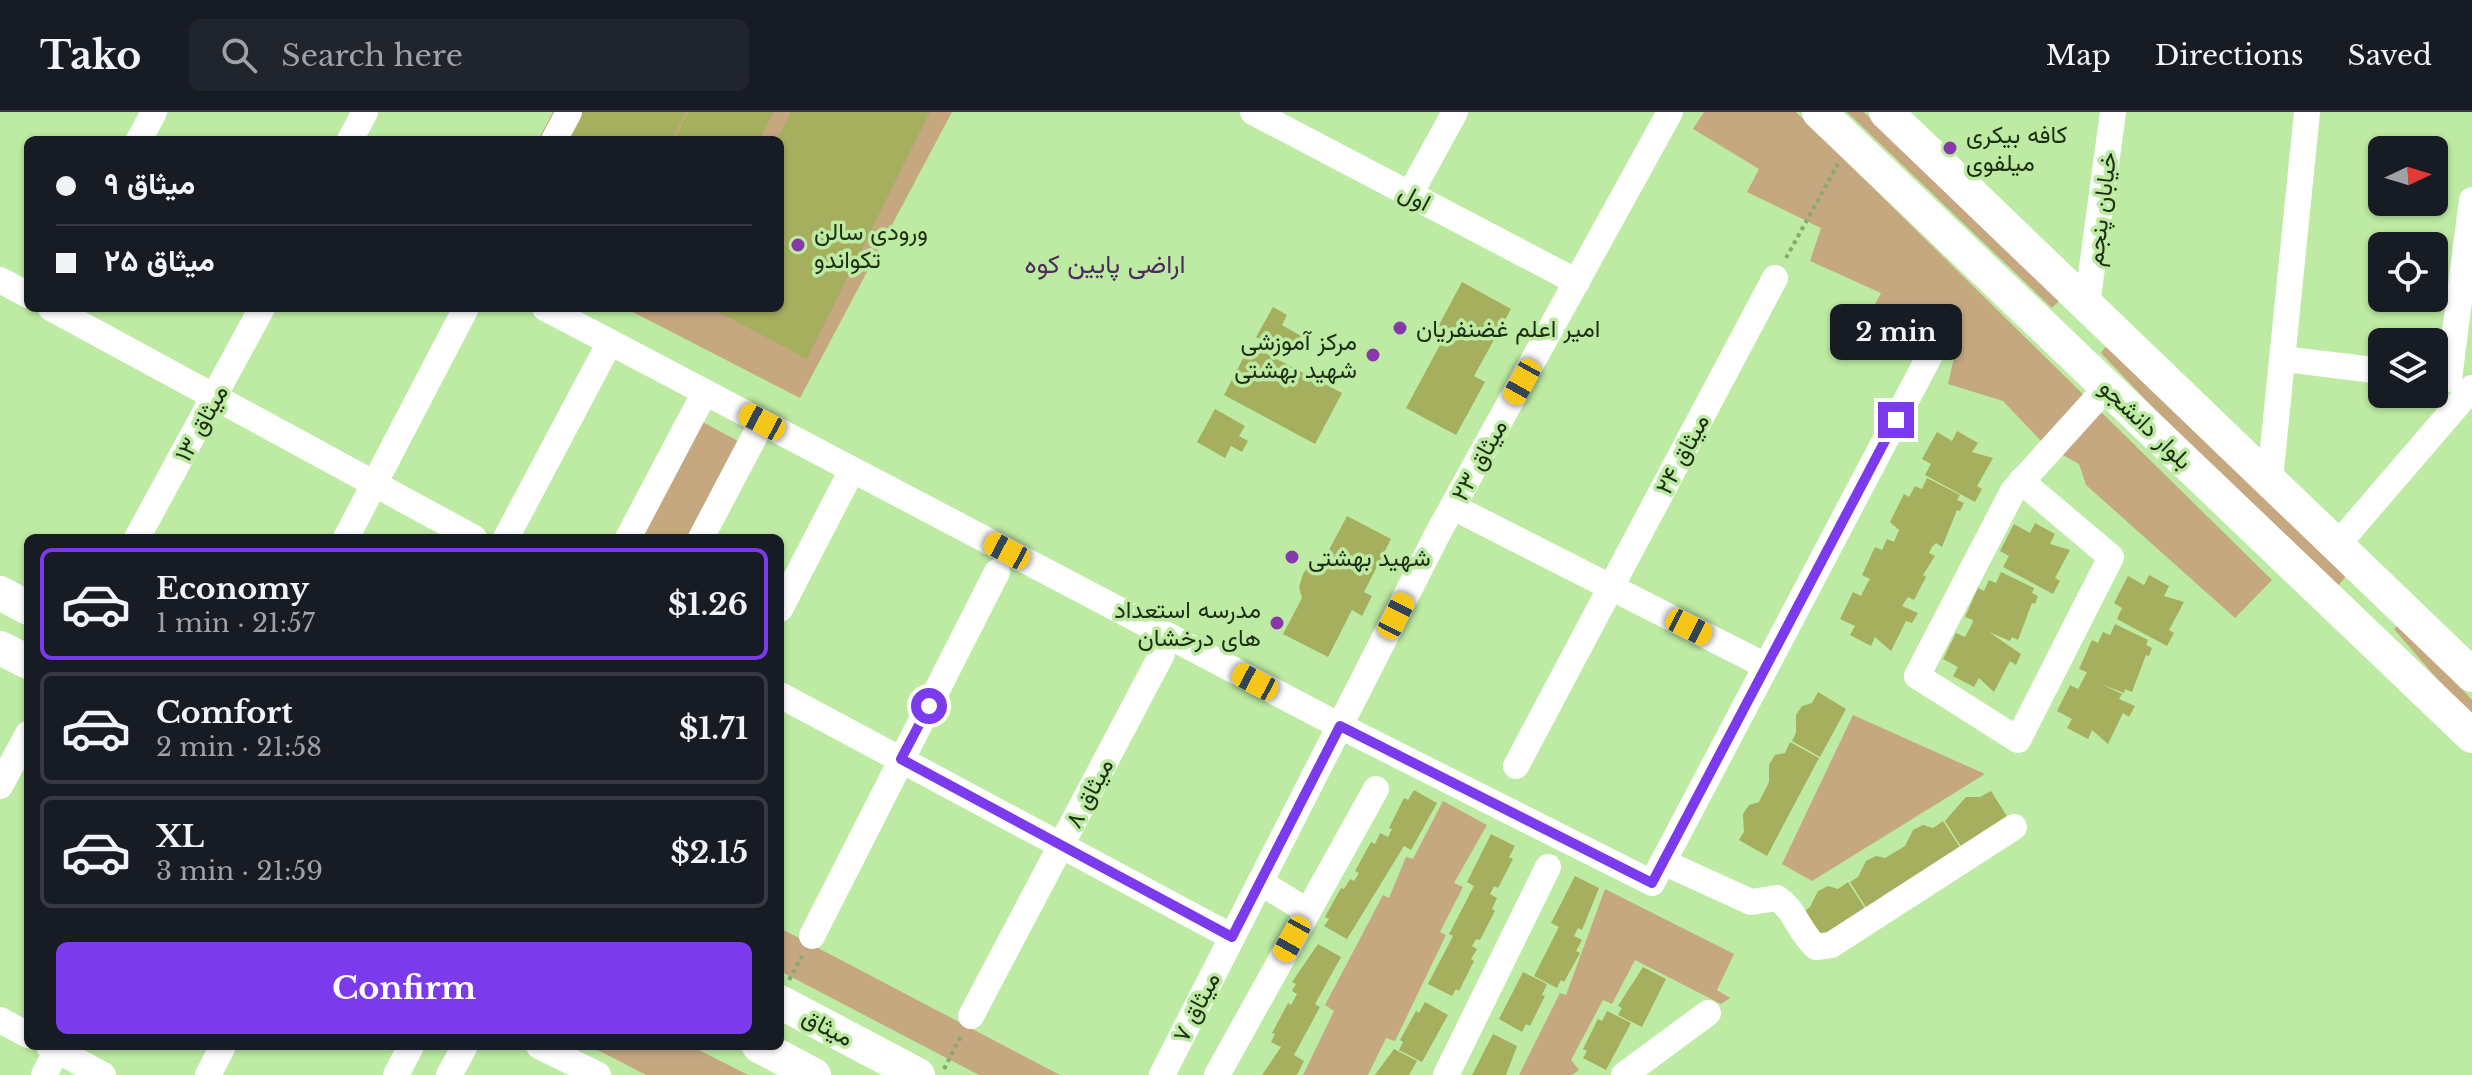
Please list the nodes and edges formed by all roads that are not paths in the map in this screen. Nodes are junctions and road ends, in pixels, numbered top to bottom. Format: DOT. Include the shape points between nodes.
graph roads {
  1 [pos="365,112"];
  2 [pos="569,112"];
  3 [pos="1253,112"];
  4 [pos="1455,112"];
  5 [pos="1670,112"];
  6 [pos="1819,112"];
  7 [pos="2113,112"];
  8 [pos="2307,112"];
  9 [pos="1902,118"];
  10 [pos="352,136"];
  11 [pos="556,136"];
  12 [pos="1410,194"];
  13 [pos="2472,200"];
  14 [pos="1775,278"];
  15 [pos="0,280"];
  16 [pos="1577,282"];
  17 [pos="24,293"];
  18 [pos="2087,305"];
  19 [pos="58,312"];
  20 [pos="260,312"];
  21 [pos="464,312"];
  22 [pos="553,312"];
  23 [pos="1939,338"];
  24 [pos="2058,341"];
  25 [pos="610,342"];
  26 [pos="2284,359"];
  27 [pos="2368,369"];
  28 [pos="2457,382"];
  29 [pos="2107,387"];
  30 [pos="705,392"];
  31 [pos="216,397"];
  32 [pos="762,422"];
  33 [pos="852,470"];
  34 [pos="2270,479"];
  35 [pos="2021,481"];
  36 [pos="375,483"];
  37 [pos="1453,507"];
  38 [pos="139,534"];
  39 [pos="348,534"];
  40 [pos="467,534"];
  41 [pos="508,534"];
  42 [pos="630,534"];
  43 [pos="703,534"];
  44 [pos="2338,544"];
  45 [pos="997,572"];
  46 [pos="1611,588"];
  47 [pos="0,593"];
  48 [pos="2391,596"];
  49 [pos="784,601"];
  50 [pos="24,606"];
  51 [pos="2361,629"];
  52 [pos="0,648"];
  53 [pos="1162,654"];
  54 [pos="24,660"];
  55 [pos="1766,666"];
  56 [pos="2471,673"];
  57 [pos="784,697"];
  58 [pos="1340,726"];
  59 [pos="2472,736"];
  60 [pos="24,741"];
  61 [pos="901,759"];
  62 [pos="1516,766"];
  63 [pos="0,786"];
  64 [pos="1376,789"];
  65 [pos="2014,827"];
  66 [pos="1062,844"];
  67 [pos="1548,867"];
  68 [pos="1657,872"];
  69 [pos="1260,882"];
  70 [pos="1307,911"];
  71 [pos="812,936"];
  72 [pos="1232,937"];
  73 [pos="784,996"];
  74 [pos="1708,1013"];
  75 [pos="971,1016"];
  76 [pos="0,1020"];
  77 [pos="24,1033"];
  78 [pos="54,1050"];
  79 [pos="60,1050"];
  80 [pos="221,1050"];
  81 [pos="409,1050"];
  82 [pos="463,1050"];
  83 [pos="547,1050"];
  84 [pos="767,1050"];
  85 [pos="44,1075"];
  86 [pos="103,1075"];
  87 [pos="208,1075"];
  88 [pos="396,1075"];
  89 [pos="449,1075"];
  90 [pos="598,1075"];
  91 [pos="814,1075"];
  92 [pos="918,1075"];
  93 [pos="1162,1075"];
  94 [pos="1217,1075"];
  95 [pos="1446,1075"];
  96 [pos="1624,1075"];
  1 -- 10 [label="street"];
  2 -- 11 [label="street"];
  3 -- 12 [label="street, اول"];
  4 -- 12 [label="street"];
  5 -- 16 [label="street, میثاق ۲۳"];
  6 -- 24 [label="main road, بلوار دانشجو"];
  7 -- 18 [label="street, خیابان پنجم"];
  8 -- 26 [label="street"];
  9 -- 18 [label="main road, بلوار دانشجو"];
  12 -- 16 [label="street, اول"];
  13 -- 28 [label="street"];
  14 -- 46 [label="street, میثاق ۲۴"];
  15 -- 17 [label="street"];
  16 -- 37 [label="street, میثاق ۲۳"];
  18 -- 24 [label="main road"];
  18 -- 34 [label="main road, بلوار دانشجو"];
  19 -- 31 [label="street"];
  20 -- 31 [label="street, میثاق ۱۳"];
  21 -- 36 [label="street"];
  22 -- 25 [label="street"];
  23 -- 55 [label="street"];
  24 -- 29 [label="main road, بلوار دانشجو"];
  25 -- 30 [label="street"];
  25 -- 41 [label="street"];
  26 -- 27 [label="street"];
  26 -- 34 [label="street"];
  28 -- 44 [label="street"];
  29 -- 35 [label="street"];
  29 -- 51 [label="main road, بلوار دانشجو"];
  30 -- 32 [label="street"];
  30 -- 42 [label="street"];
  31 -- 36 [label="street"];
  31 -- 38 [label="street, میثاق ۱۳"];
  32 -- 33 [label="street"];
  32 -- 43 [label="street"];
  33 -- 49 [label="street"];
  33 -- 58 [label="street"];
  34 -- 44 [label="main road, بلوار دانشجو"];
  35 -- 35 [label="street" via="1917,676 2018,740 2111,557"];
  36 -- 39 [label="street"];
  36 -- 40 [label="street"];
  37 -- 46 [label="street"];
  37 -- 58 [label="street, میثاق ۲۳"];
  44 -- 48 [label="main road, بلوار دانشجو"];
  45 -- 61 [label="street"];
  46 -- 55 [label="street"];
  46 -- 62 [label="street, میثاق ۲۴"];
  47 -- 50 [label="main road"];
  48 -- 51 [label="main road"];
  48 -- 56 [label="main road, بلوار دانشجو"];
  51 -- 59 [label="main road, بلوار دانشجو"];
  52 -- 54 [label="main road"];
  53 -- 66 [label="street, میثاق ۸"];
  55 -- 68 [label="street"];
  57 -- 61 [label="street"];
  58 -- 68 [label="street"];
  58 -- 69 [label="street, میثاق ۷"];
  60 -- 63 [label="street"];
  61 -- 66 [label="street"];
  61 -- 71 [label="street"];
  64 -- 70 [label="street"];
  65 -- 68 [label="street" via="1831,945 1816,947 1799,931 1790,907 1777,898 1751,902"];
  66 -- 72 [label="street"];
  66 -- 75 [label="street, میثاق ۸"];
  67 -- 95 [label="street"];
  69 -- 70 [label="street"];
  69 -- 72 [label="street, میثاق ۷"];
  70 -- 94 [label="street"];
  72 -- 93 [label="street, میثاق ۷"];
  73 -- 92 [label="main road, میثاق"];
  74 -- 96 [label="street"];
  76 -- 77 [label="street"];
  78 -- 85 [label="street"];
  79 -- 86 [label="street"];
  80 -- 87 [label="street"];
  81 -- 88 [label="street"];
  82 -- 89 [label="street"];
  83 -- 90 [label="street"];
  84 -- 91 [label="main road, میثاق"];
}
